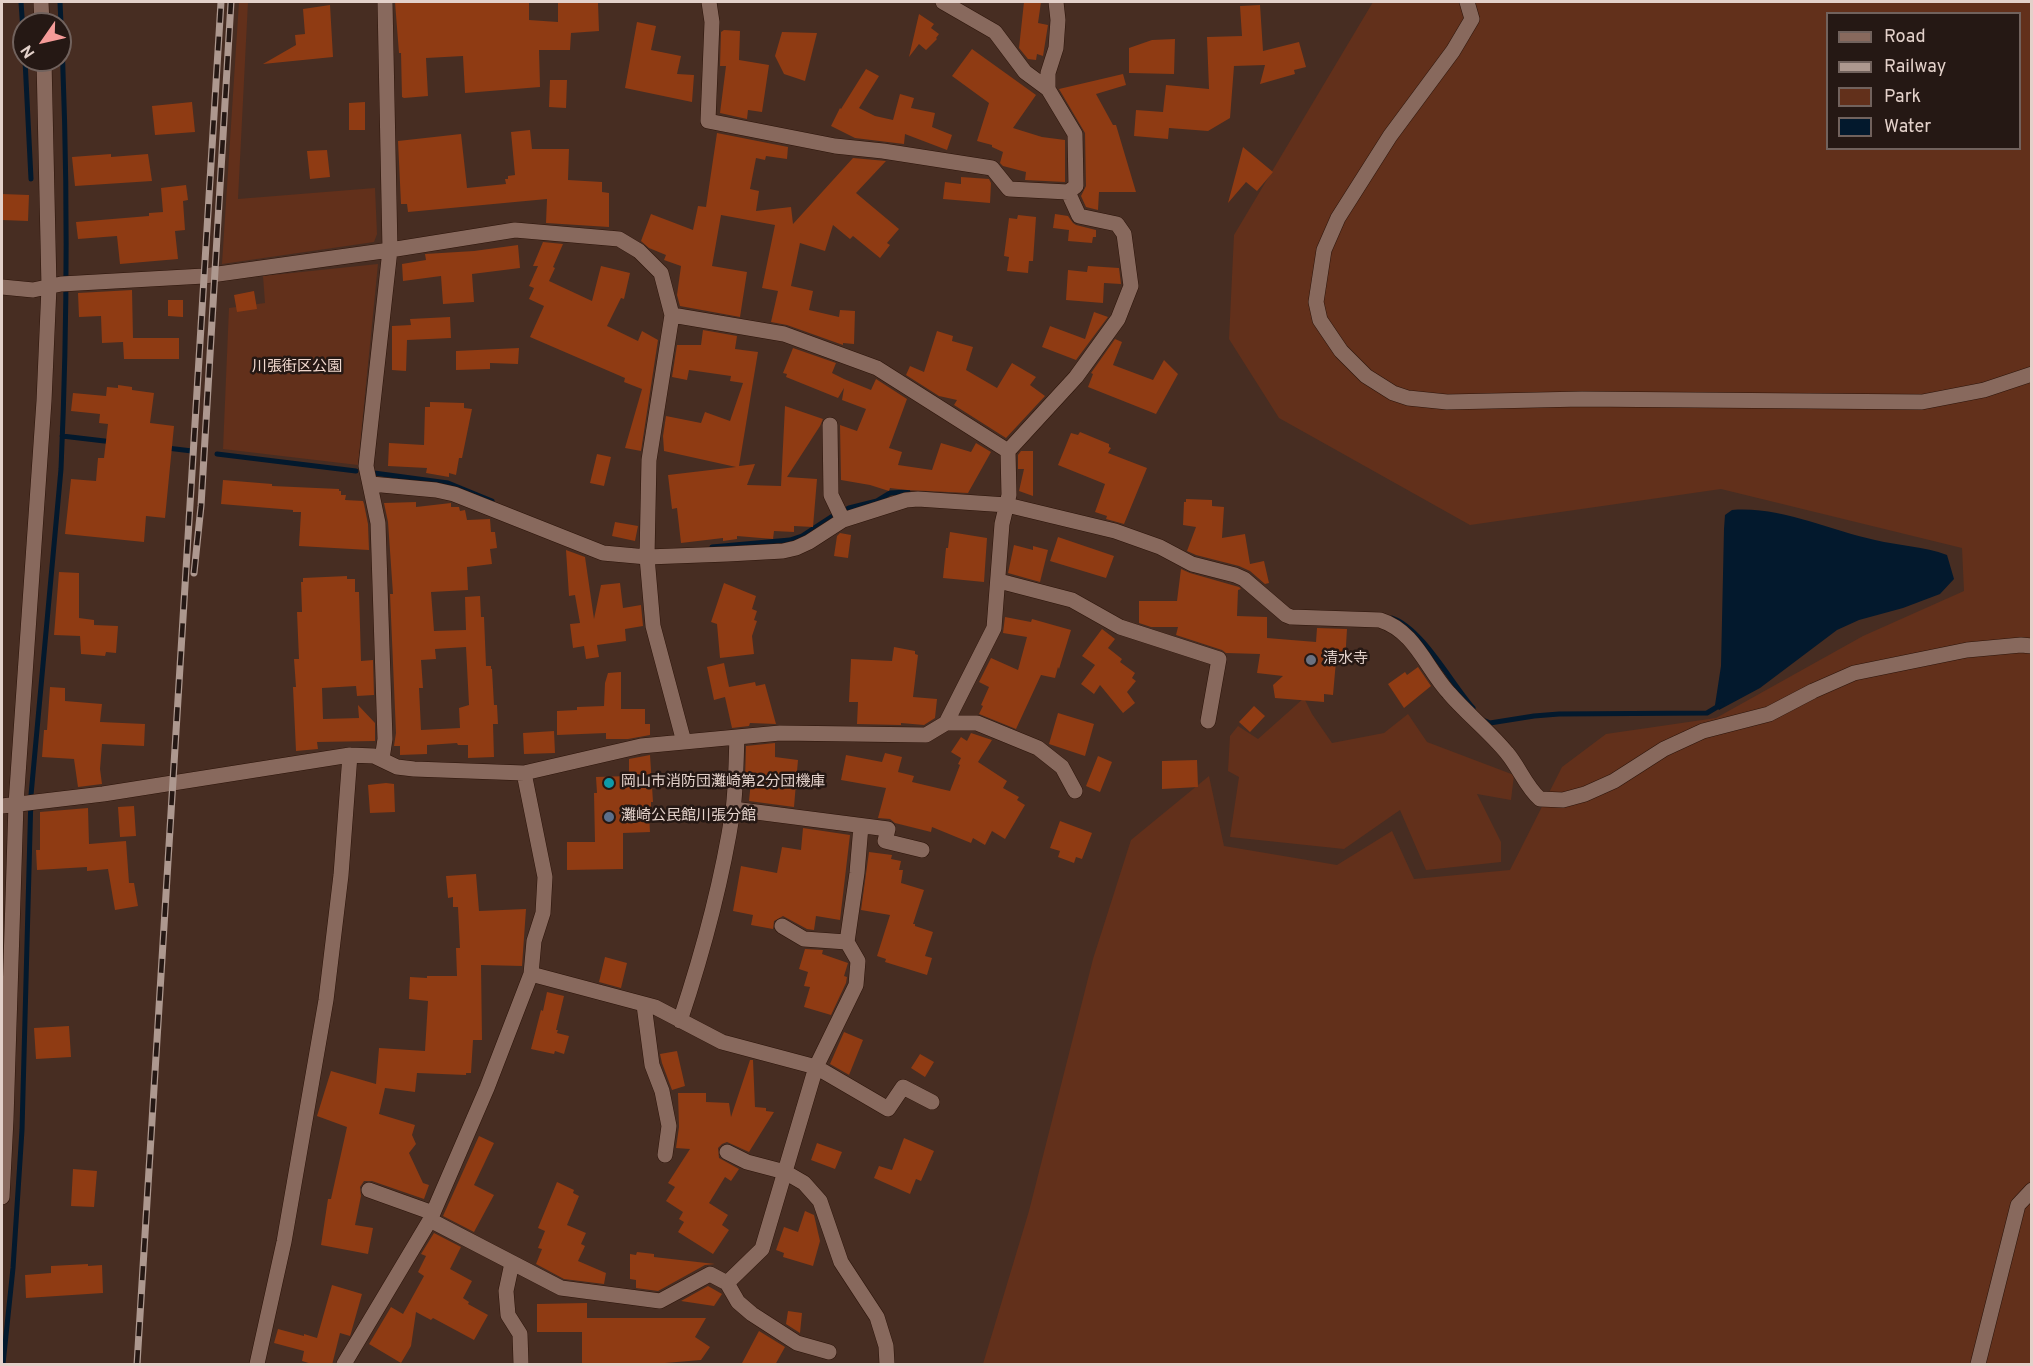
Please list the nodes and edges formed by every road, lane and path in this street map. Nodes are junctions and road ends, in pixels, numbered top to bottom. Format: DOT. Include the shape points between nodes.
graph roads {
  1 [pos="385,2"];
  2 [pos="709,2"];
  3 [pos="943,2"];
  4 [pos="1056,2"];
  5 [pos="1467,2"];
  6 [pos="45,72"];
  7 [pos="1048,89"];
  8 [pos="1068,192"];
  9 [pos="390,250"];
  10 [pos="60,284"];
  11 [pos="2,287"];
  12 [pos="672,315"];
  13 [pos="2031,374"];
  14 [pos="830,424"];
  15 [pos="1008,451"];
  16 [pos="371,484"];
  17 [pos="1007,505"];
  18 [pos="840,514"];
  19 [pos="646,557"];
  20 [pos="999,581"];
  21 [pos="2031,646"];
  22 [pos="1208,721"];
  23 [pos="946,723"];
  24 [pos="737,737"];
  25 [pos="684,742"];
  26 [pos="350,755"];
  27 [pos="382,759"];
  28 [pos="525,773"];
  29 [pos="1075,791"];
  30 [pos="20,804"];
  31 [pos="733,809"];
  32 [pos="861,826"];
  33 [pos="922,850"];
  34 [pos="782,926"];
  35 [pos="847,942"];
  36 [pos="531,974"];
  37 [pos="644,1005"];
  38 [pos="680,1021"];
  39 [pos="816,1067"];
  40 [pos="932,1102"];
  41 [pos="727,1152"];
  42 [pos="665,1155"];
  43 [pos="785,1172"];
  44 [pos="369,1190"];
  45 [pos="2031,1190"];
  46 [pos="2,1197"];
  47 [pos="431,1216"];
  48 [pos="512,1263"];
  49 [pos="727,1282"];
  50 [pos="829,1352"];
  51 [pos="257,1365"];
  52 [pos="345,1365"];
  53 [pos="521,1365"];
  54 [pos="887,1365"];
  55 [pos="1978,1365"];
  1 -- 9 [label="street"];
  2 -- 8 [label="street" via="712,22 708,121 835,146 992,168 1009,189"];
  3 -- 7 [label="street" via="995,32 1025,72"];
  4 -- 7 [label="street" via="1056,48 1048,73"];
  5 -- 13 [label="street" via="1472,20 1349,199 1324,250 1316,302 1320,320 1341,351 1375,382 1408,398 1447,402 1922,402 1984,390"];
  6 -- 10 [label="street"];
  7 -- 8 [label="street" via="1075,134 1076,186"];
  8 -- 15 [label="street" via="1079,216 1117,224 1124,234 1131,286 1118,319 1076,378"];
  9 -- 10 [label="street" via="204,276"];
  9 -- 12 [label="street" via="516,230 619,239 639,251 661,273"];
  9 -- 16 [label="street" via="366,466"];
  10 -- 11 [label="street" via="33,290"];
  10 -- 30 [label="street" via="44,401"];
  12 -- 15 [label="street" via="784,333 877,368"];
  12 -- 19 [label="street" via="649,460"];
  14 -- 18 [label="street" via="831,495"];
  15 -- 17 [label="street"];
  16 -- 19 [label="street" via="454,494 603,553"];
  16 -- 27 [label="street" via="378,524 385,739"];
  17 -- 18 [label="street" via="918,499"];
  17 -- 20 [label="street"];
  17 -- 21 [label="street" via="1126,534 1160,546 1191,564 1235,575 1291,617 1389,623 1401,630 1440,683 1506,751 1540,799 1563,800 1585,794 1703,731 1769,714 1854,673 1967,650"];
  18 -- 19 [label="street" via="809,542 783,551"];
  19 -- 25 [label="street" via="653,626"];
  20 -- 22 [label="street" via="1072,600 1120,627 1219,659"];
  20 -- 23 [label="street" via="994,627"];
  23 -- 24 [label="street" via="926,735 780,733"];
  23 -- 29 [label="street" via="977,723 1038,748 1062,767"];
  24 -- 25 [label="street"];
  24 -- 31 [label="street"];
  25 -- 28 [label="street" via="641,746"];
  26 -- 27 [label="street"];
  26 -- 30 [label="street"];
  26 -- 51 [label="street" via="326,1000 284,1242"];
  27 -- 28 [label="street" via="397,767 414,769"];
  28 -- 36 [label="street" via="545,877 543,913 534,941"];
  30 -- 46 [label="street"];
  31 -- 32 [label="street"];
  31 -- 38 [label="street" via="712,916"];
  32 -- 33 [label="street" via="888,829 885,841"];
  32 -- 35 [label="street"];
  34 -- 35 [label="street" via="804,939"];
  35 -- 39 [label="street" via="858,961 856,985"];
  36 -- 37 [label="street"];
  36 -- 47 [label="street"];
  37 -- 38 [label="street"];
  37 -- 42 [label="street" via="652,1065 669,1126"];
  38 -- 39 [label="street" via="722,1042"];
  39 -- 40 [label="street" via="888,1108 903,1087"];
  39 -- 43 [label="street"];
  41 -- 43 [label="street"];
  43 -- 49 [label="street" via="762,1249"];
  43 -- 54 [label="street" via="804,1183 819,1201 841,1262 877,1317"];
  44 -- 47 [label="street"];
  45 -- 55 [label="street" via="2018,1205"];
  47 -- 48 [label="street"];
  47 -- 52 [label="street"];
  48 -- 49 [label="street" via="561,1288 660,1301 710,1274"];
  48 -- 53 [label="street" via="507,1307 520,1334"];
  49 -- 50 [label="street" via="738,1302 752,1314 797,1343"];
}
